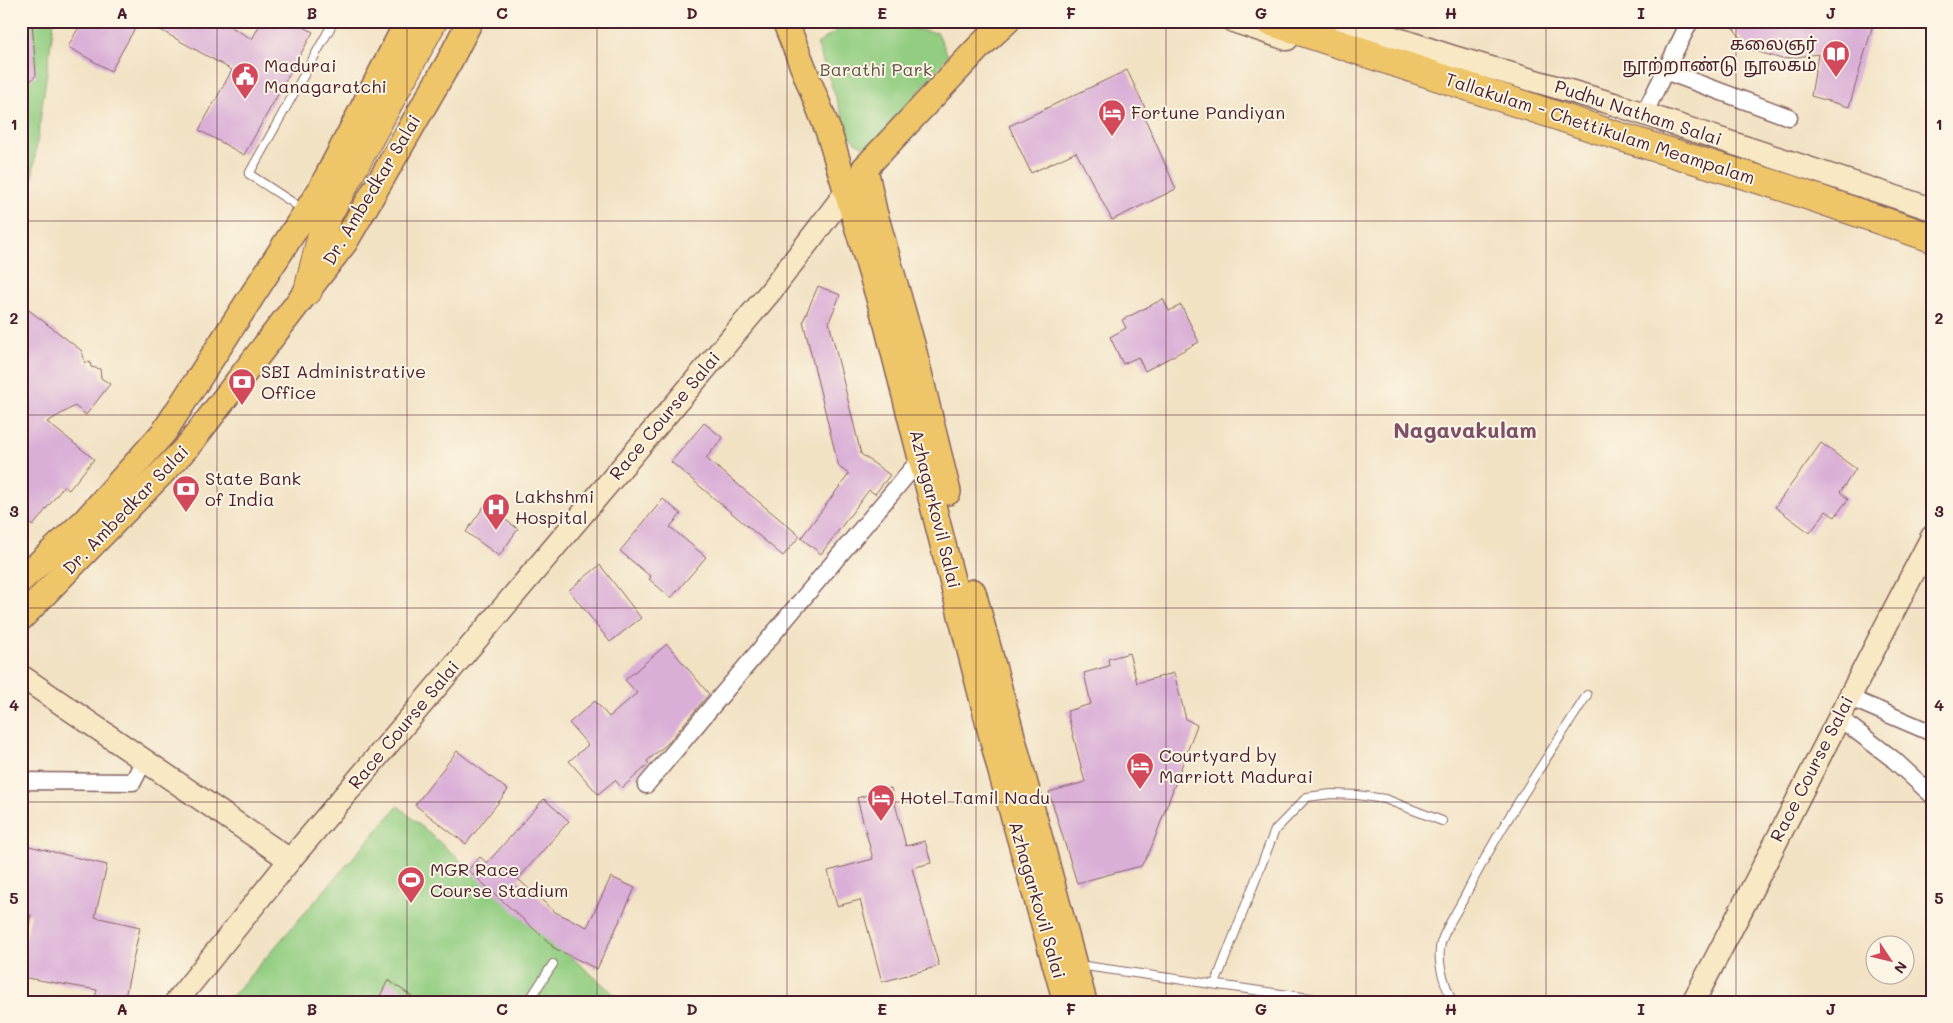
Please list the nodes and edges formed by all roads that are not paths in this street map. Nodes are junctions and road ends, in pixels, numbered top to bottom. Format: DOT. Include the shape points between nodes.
graph roads {
  1 [pos="334,21"];
  2 [pos="408,21"];
  3 [pos="433,21"];
  4 [pos="470,21"];
  5 [pos="785,21"];
  6 [pos="1007,21"];
  7 [pos="1233,21"];
  8 [pos="1269,21"];
  9 [pos="1311,21"];
  10 [pos="1342,21"];
  11 [pos="1690,21"];
  12 [pos="1665,71"];
  13 [pos="1644,114"];
  14 [pos="1789,117"];
  15 [pos="835,153"];
  16 [pos="865,168"];
  17 [pos="846,190"];
  18 [pos="1932,210"];
  19 [pos="306,211"];
  20 [pos="1932,222"];
  21 [pos="1932,238"];
  22 [pos="1932,250"];
  23 [pos="308,291"];
  24 [pos="922,457"];
  25 [pos="1932,537"];
  26 [pos="21,580"];
  27 [pos="21,618"];
  28 [pos="21,676"];
  29 [pos="1587,695"];
  30 [pos="1848,697"];
  31 [pos="1838,717"];
  32 [pos="1932,733"];
  33 [pos="144,760"];
  34 [pos="21,782"];
  35 [pos="646,786"];
  36 [pos="1932,795"];
  37 [pos="1442,821"];
  38 [pos="290,860"];
  39 [pos="553,964"];
  40 [pos="1065,966"];
  41 [pos="1215,984"];
  42 [pos="176,1002"];
  43 [pos="528,1002"];
  44 [pos="1066,1002"];
  45 [pos="1084,1002"];
  46 [pos="1338,1002"];
  47 [pos="1452,1002"];
  48 [pos="1693,1002"];
  1 -- 19 [label="lane" via="249,174"];
  2 -- 19 [label="main road, Dr. Ambedkar Salai" via="321,189"];
  3 -- 23 [label="highway" via="326,218"];
  4 -- 23 [label="main road, Dr. Ambedkar Salai" via="345,242"];
  5 -- 15 [label="main road, Azhagarkovil Salai"];
  6 -- 16 [label="main road, Race Course Salai"];
  7 -- 22 [label="street"];
  8 -- 21 [label="highway, Tallakulam - Chettikulam Meampalam"];
  9 -- 20 [label="highway, Tallakulam - Chettikulam Meampalam" via="1525,86"];
  10 -- 13 [label="street, Pudhu Natham Salai"];
  11 -- 12 [label="street"];
  12 -- 13 [label="street"];
  12 -- 14 [label="street"];
  13 -- 18 [label="street, Pudhu Natham Salai"];
  15 -- 16 [label="main road"];
  15 -- 17 [label="main road, Azhagarkovil Salai"];
  16 -- 17 [label="street, Race Course Salai"];
  16 -- 40 [label="main road, Azhagarkovil Salai" via="912,344"];
  17 -- 24 [label="main road, Azhagarkovil Salai"];
  17 -- 38 [label="street, Race Course Salai" via="771,291"];
  19 -- 26 [label="main road, Dr. Ambedkar Salai" via="164,432 84,521"];
  23 -- 27 [label="main road, Dr. Ambedkar Salai" via="188,446"];
  24 -- 35 [label="street"];
  24 -- 40 [label="main road, Azhagarkovil Salai" via="1001,772"];
  25 -- 30 [label="street, Race Course Salai"];
  28 -- 33 [label="street"];
  29 -- 47 [label="lane" via="1503,826 1442,942 1440,959"];
  30 -- 31 [label="street, Race Course Salai"];
  30 -- 32 [label="street"];
  31 -- 36 [label="street" via="1893,759"];
  31 -- 48 [label="street, Race Course Salai"];
  33 -- 34 [label="street" via="133,782"];
  33 -- 38 [label="street"];
  37 -- 41 [label="lane" via="1385,799 1331,794 1307,797 1275,830"];
  38 -- 42 [label="street, Race Course Salai"];
  39 -- 43 [label="lane"];
  40 -- 41 [label="lane"];
  40 -- 44 [label="main road, Azhagarkovil Salai"];
  40 -- 45 [label="main road, Azhagarkovil Salai"];
  41 -- 46 [label="lane"];
}
